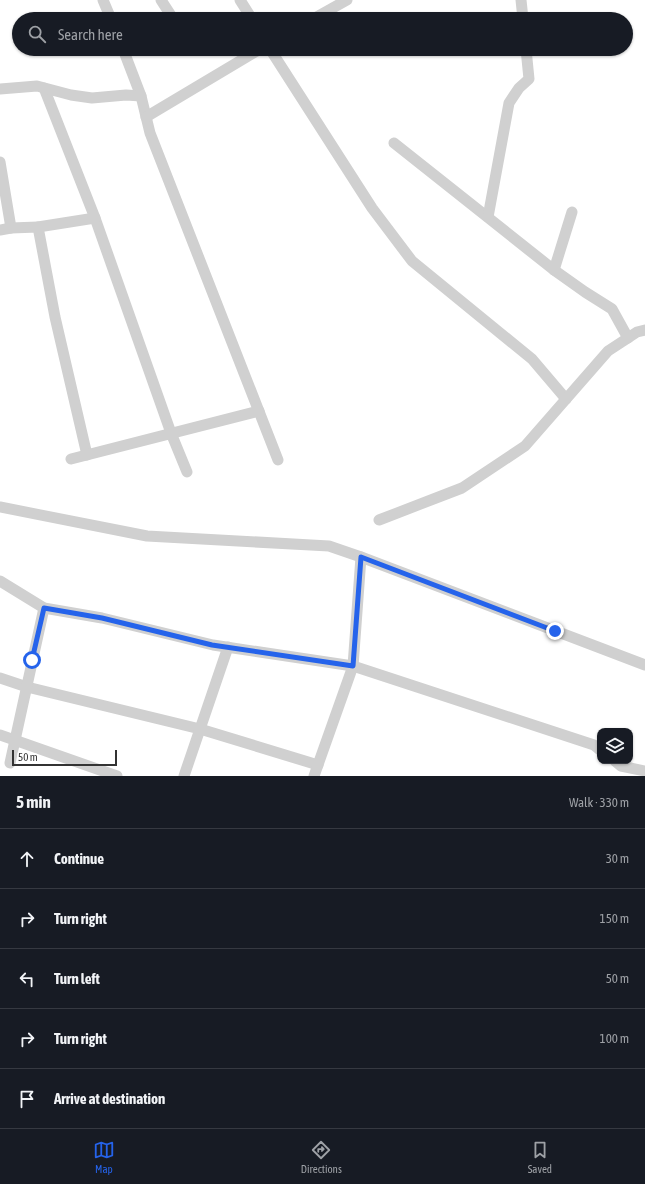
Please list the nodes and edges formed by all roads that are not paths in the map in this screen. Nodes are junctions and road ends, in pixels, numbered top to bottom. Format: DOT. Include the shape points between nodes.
graph roads {
  1 [pos="103,0"];
  2 [pos="161,0"];
  3 [pos="240,0"];
  4 [pos="348,0"];
  5 [pos="521,0"];
  6 [pos="108,12"];
  7 [pos="169,12"];
  8 [pos="248,12"];
  9 [pos="326,12"];
  10 [pos="522,12"];
  11 [pos="125,56"];
  12 [pos="248,56"];
  13 [pos="274,56"];
  14 [pos="527,56"];
  15 [pos="44,88"];
  16 [pos="0,89"];
  17 [pos="141,96"];
  18 [pos="146,117"];
  19 [pos="394,142"];
  20 [pos="0,162"];
  21 [pos="572,212"];
  22 [pos="488,217"];
  23 [pos="94,218"];
  24 [pos="38,227"];
  25 [pos="11,228"];
  26 [pos="0,230"];
  27 [pos="554,270"];
  28 [pos="645,330"];
  29 [pos="628,338"];
  30 [pos="566,399"];
  31 [pos="259,411"];
  32 [pos="171,433"];
  33 [pos="87,455"];
  34 [pos="71,459"];
  35 [pos="278,460"];
  36 [pos="187,472"];
  37 [pos="0,507"];
  38 [pos="379,520"];
  39 [pos="361,557"];
  40 [pos="0,581"];
  41 [pos="44,608"];
  42 [pos="228,647"];
  43 [pos="645,665"];
  44 [pos="353,666"];
  45 [pos="0,678"];
  46 [pos="27,687"];
  47 [pos="200,729"];
  48 [pos="0,735"];
  49 [pos="15,740"];
  50 [pos="597,748"];
  51 [pos="10,763"];
  52 [pos="318,764"];
  53 [pos="619,764"];
  54 [pos="645,771"];
  55 [pos="116,776"];
  56 [pos="184,776"];
  57 [pos="314,776"];
  1 -- 6 [label="street"];
  2 -- 7 [label="street"];
  3 -- 8 [label="street"];
  4 -- 9 [label="street"];
  5 -- 10 [label="street"];
  11 -- 17 [label="street"];
  12 -- 18 [label="street"];
  13 -- 30 [label="street" via="372,208 412,261 532,359"];
  14 -- 22 [label="street" via="529,79 519,88 510,103"];
  15 -- 16 [label="street" via="37,86"];
  15 -- 17 [label="street" via="92,98"];
  15 -- 23 [label="street"];
  17 -- 18 [label="street"];
  18 -- 31 [label="street" via="150,133"];
  19 -- 22 [label="street"];
  20 -- 25 [label="street"];
  21 -- 27 [label="street"];
  22 -- 27 [label="street"];
  23 -- 24 [label="street"];
  23 -- 32 [label="street"];
  24 -- 25 [label="street"];
  24 -- 33 [label="street" via="55,317"];
  25 -- 26 [label="street"];
  27 -- 29 [label="street" via="612,309"];
  28 -- 29 [label="street"];
  29 -- 30 [label="street" via="608,351"];
  30 -- 38 [label="street" via="525,446 462,488"];
  31 -- 32 [label="street"];
  31 -- 35 [label="street"];
  32 -- 33 [label="street"];
  32 -- 36 [label="street"];
  33 -- 34 [label="street"];
  37 -- 39 [label="street" via="147,536 330,546"];
  39 -- 43 [label="street"];
  39 -- 44 [label="street"];
  40 -- 41 [label="street"];
  41 -- 42 [label="street" via="102,618"];
  41 -- 46 [label="street"];
  42 -- 44 [label="street"];
  42 -- 47 [label="street"];
  44 -- 50 [label="street"];
  44 -- 52 [label="street"];
  45 -- 46 [label="street"];
  46 -- 47 [label="street"];
  46 -- 49 [label="street"];
  47 -- 52 [label="street"];
  47 -- 56 [label="street"];
  48 -- 49 [label="street"];
  49 -- 51 [label="street"];
  49 -- 55 [label="street"];
  52 -- 57 [label="street"];
  53 -- 54 [label="street"];
}
